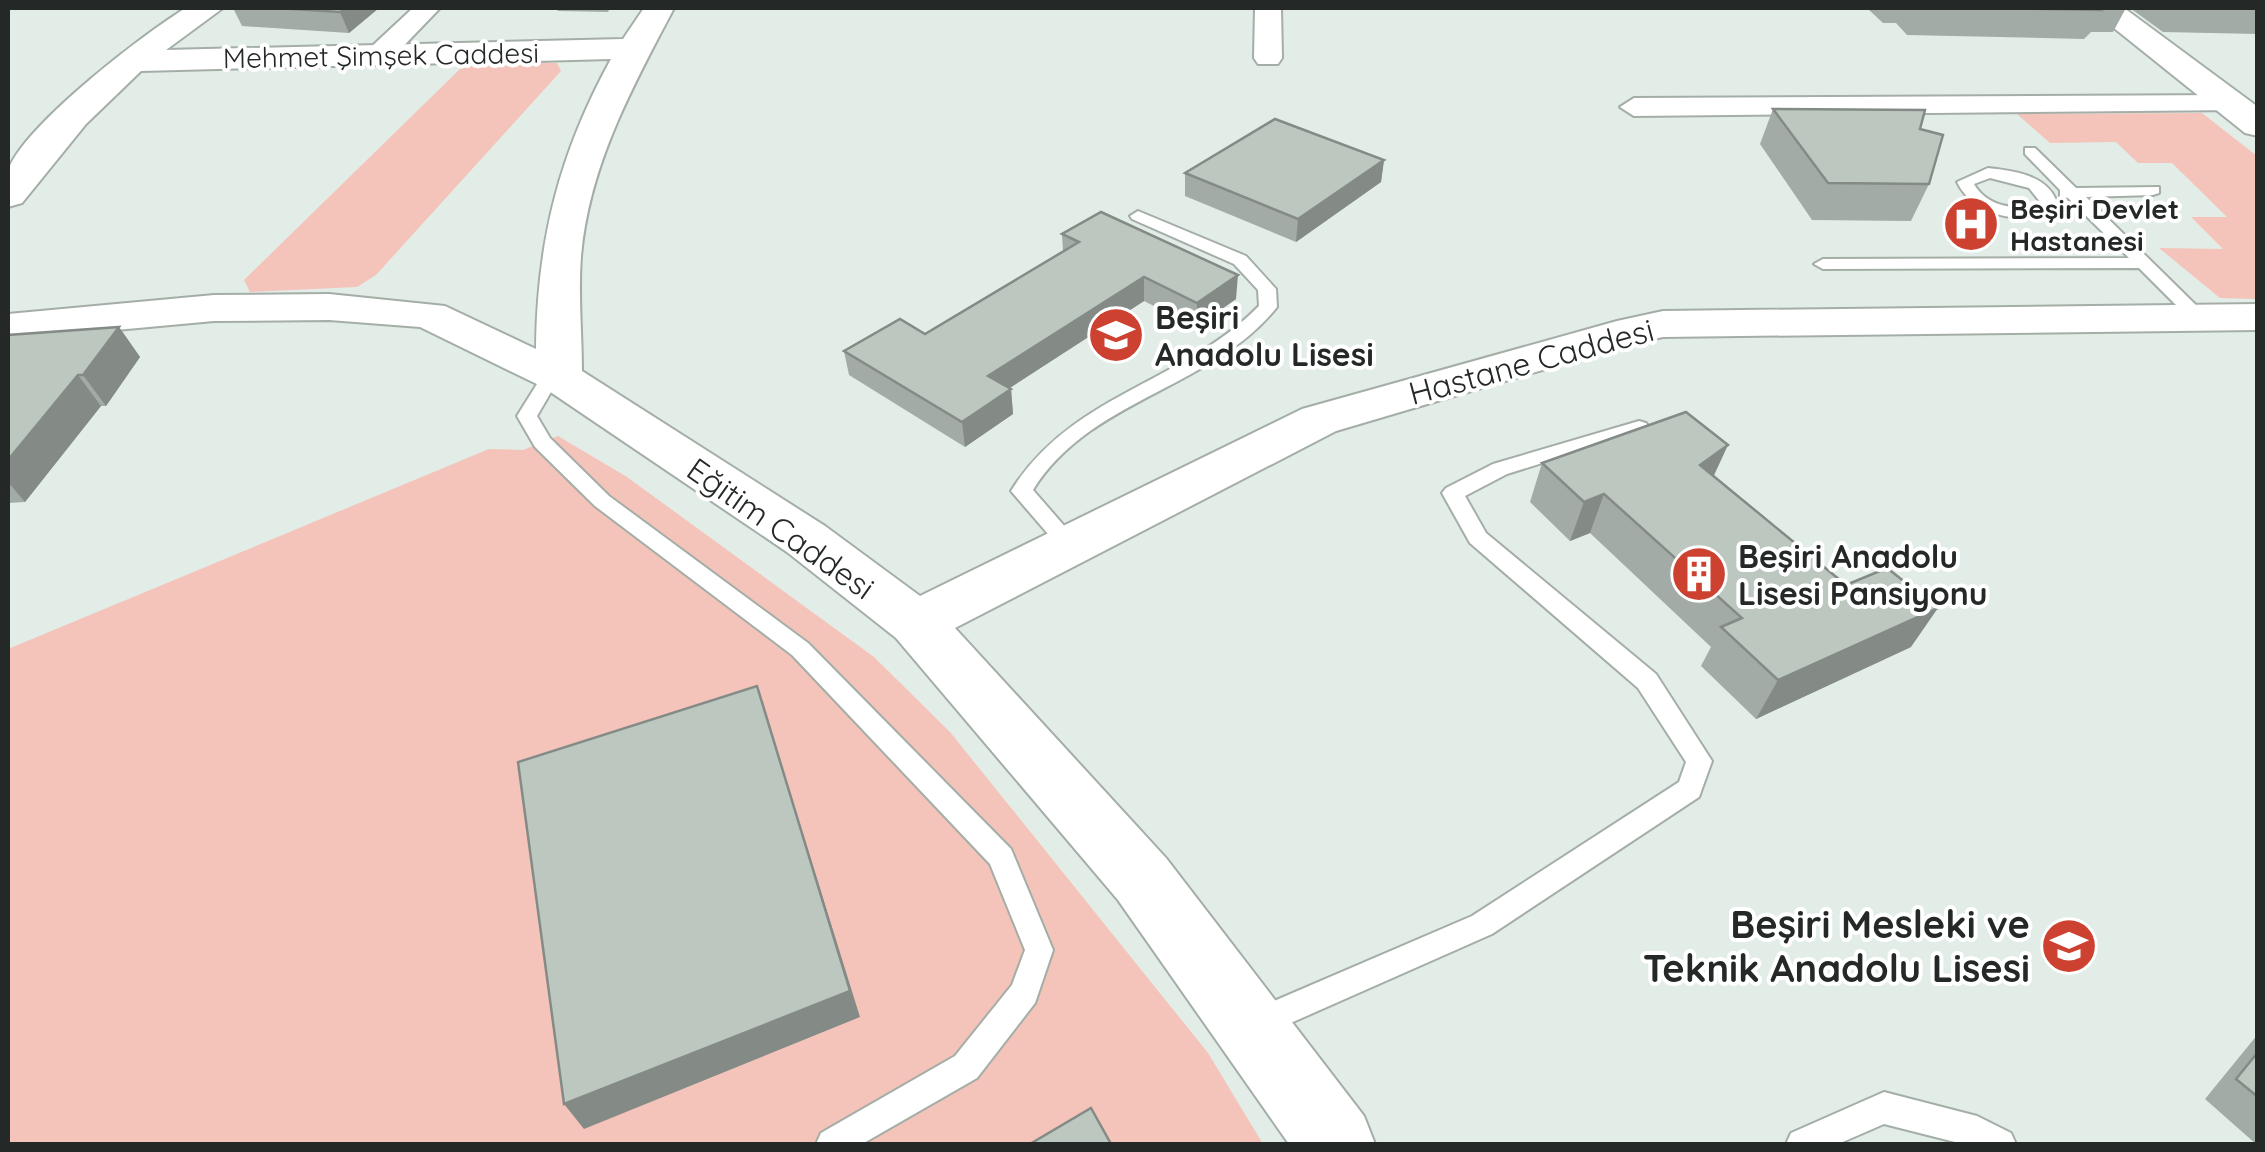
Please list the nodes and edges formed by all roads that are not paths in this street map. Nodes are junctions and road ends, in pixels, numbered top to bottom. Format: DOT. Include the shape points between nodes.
graph roads {
  1 [pos="172,8"];
  2 [pos="206,8"];
  3 [pos="427,8"];
  4 [pos="659,8"];
  5 [pos="1268,8"];
  6 [pos="2105,8"];
  7 [pos="630,49"];
  8 [pos="379,55"];
  9 [pos="1268,58"];
  10 [pos="133,61"];
  11 [pos="2230,104"];
  12 [pos="1634,107"];
  13 [pos="20,126"];
  14 [pos="2258,126"];
  15 [pos="2030,150"];
  16 [pos="2153,190"];
  17 [pos="2071,192"];
  18 [pos="2047,193"];
  19 [pos="8,195"];
  20 [pos="1138,216"];
  21 [pos="2140,262"];
  22 [pos="1823,264"];
  23 [pos="2258,317"];
  24 [pos="2199,318"];
  25 [pos="8,327"];
  26 [pos="559,377"];
  27 [pos="1640,428"];
  28 [pos="1069,544"];
  29 [pos="916,623"];
  30 [pos="1249,1026"];
  31 [pos="832,1144"];
  32 [pos="1336,1144"];
  33 [pos="1802,1144"];
  34 [pos="2000,1144"];
  1 -- 13 [label="street" via="95,52"];
  2 -- 10 [label="street"];
  3 -- 8 [label="street"];
  4 -- 7 [label="street"];
  5 -- 9 [label="street"];
  6 -- 11 [label="street"];
  7 -- 8 [label="street, Mehmet Şimşek Caddesi"];
  7 -- 26 [label="street" via="604,103 563,242"];
  8 -- 10 [label="street, Mehmet Şimşek Caddesi"];
  10 -- 19 [label="street"];
  11 -- 12 [label="street"];
  11 -- 14 [label="street"];
  15 -- 17 [label="lane"];
  16 -- 17 [label="lane"];
  17 -- 18 [label="lane"];
  17 -- 21 [label="lane"];
  18 -- 18 [label="lane" via="2001,174 1977,174 1966,182 1980,201 2007,210 2044,210 2050,205"];
  20 -- 28 [label="lane" via="1240,260 1267,289 1268,308 1237,337 1100,415 1033,468 1022,491"];
  21 -- 22 [label="lane"];
  21 -- 24 [label="lane"];
  23 -- 24 [label="street, Hastane Caddesi"];
  24 -- 28 [label="street, Hastane Caddesi" via="1663,324 1320,420"];
  25 -- 26 [label="street, Eğitim Caddesi" via="214,308 429,315"];
  26 -- 29 [label="street, Eğitim Caddesi" via="806,539"];
  26 -- 31 [label="lane" via="527,416 542,442 602,501 813,663 1001,857 1039,950 1024,993 966,1067"];
  27 -- 30 [label="lane" via="1500,470 1453,493 1478,538 1647,681 1699,762 1690,789 1482,925"];
  28 -- 29 [label="street, Hastane Caddesi"];
  29 -- 30 [label="street, Eğitim Caddesi" via="1142,880"];
  30 -- 32 [label="street, Eğitim Caddesi"];
  33 -- 34 [label="lane" via="1884,1108"];
}
